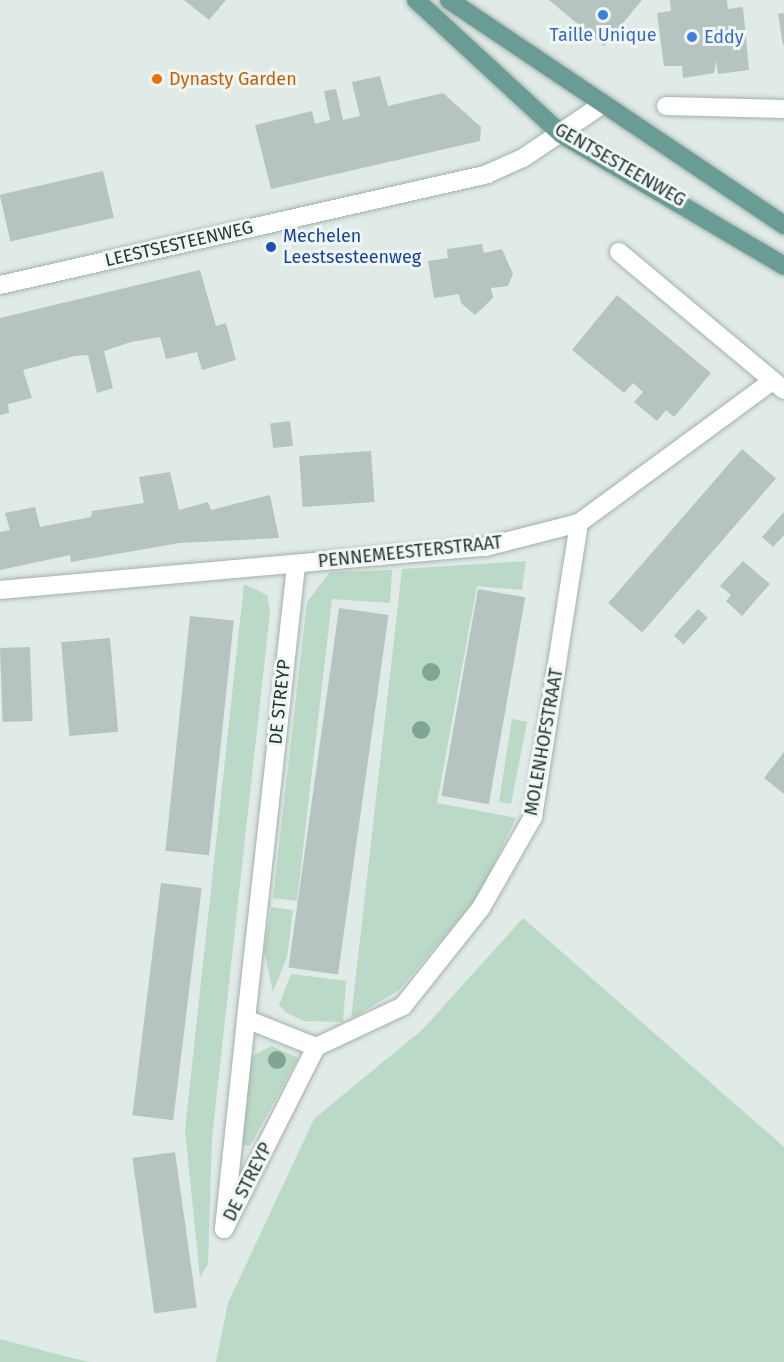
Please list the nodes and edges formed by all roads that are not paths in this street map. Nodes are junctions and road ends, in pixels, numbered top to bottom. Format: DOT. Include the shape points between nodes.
graph roads {
  1 [pos="416,0"];
  2 [pos="450,0"];
  3 [pos="600,106"];
  4 [pos="666,106"];
  5 [pos="784,109"];
  6 [pos="561,134"];
  7 [pos="784,225"];
  8 [pos="619,252"];
  9 [pos="784,266"];
  10 [pos="0,285"];
  11 [pos="778,386"];
  12 [pos="579,523"];
  13 [pos="296,564"];
  14 [pos="0,590"];
  15 [pos="246,1019"];
  16 [pos="316,1047"];
  1 -- 6 [label="main road, GENTSESTEENWEG"];
  2 -- 3 [label="main road, GENTSESTEENWEG"];
  3 -- 6 [label="street, LEESTSESTEENWEG"];
  3 -- 7 [label="main road, GENTSESTEENWEG"];
  4 -- 5 [label="street"];
  6 -- 9 [label="main road, GENTSESTEENWEG"];
  6 -- 10 [label="street, LEESTSESTEENWEG" via="487,174"];
  8 -- 11 [label="street"];
  11 -- 12 [label="street, PENNEMEESTERSTRAAT"];
  12 -- 13 [label="street, PENNEMEESTERSTRAAT" via="485,548"];
  12 -- 16 [label="street, MOLENHOFSTRAAT" via="533,817 481,908 404,1006"];
  13 -- 14 [label="street, PENNEMEESTERSTRAAT"];
  13 -- 15 [label="street, DE STREYP"];
  15 -- 16 [label="street"];
  15 -- 16 [label="street, DE STREYP" via="224,1229"];
}
